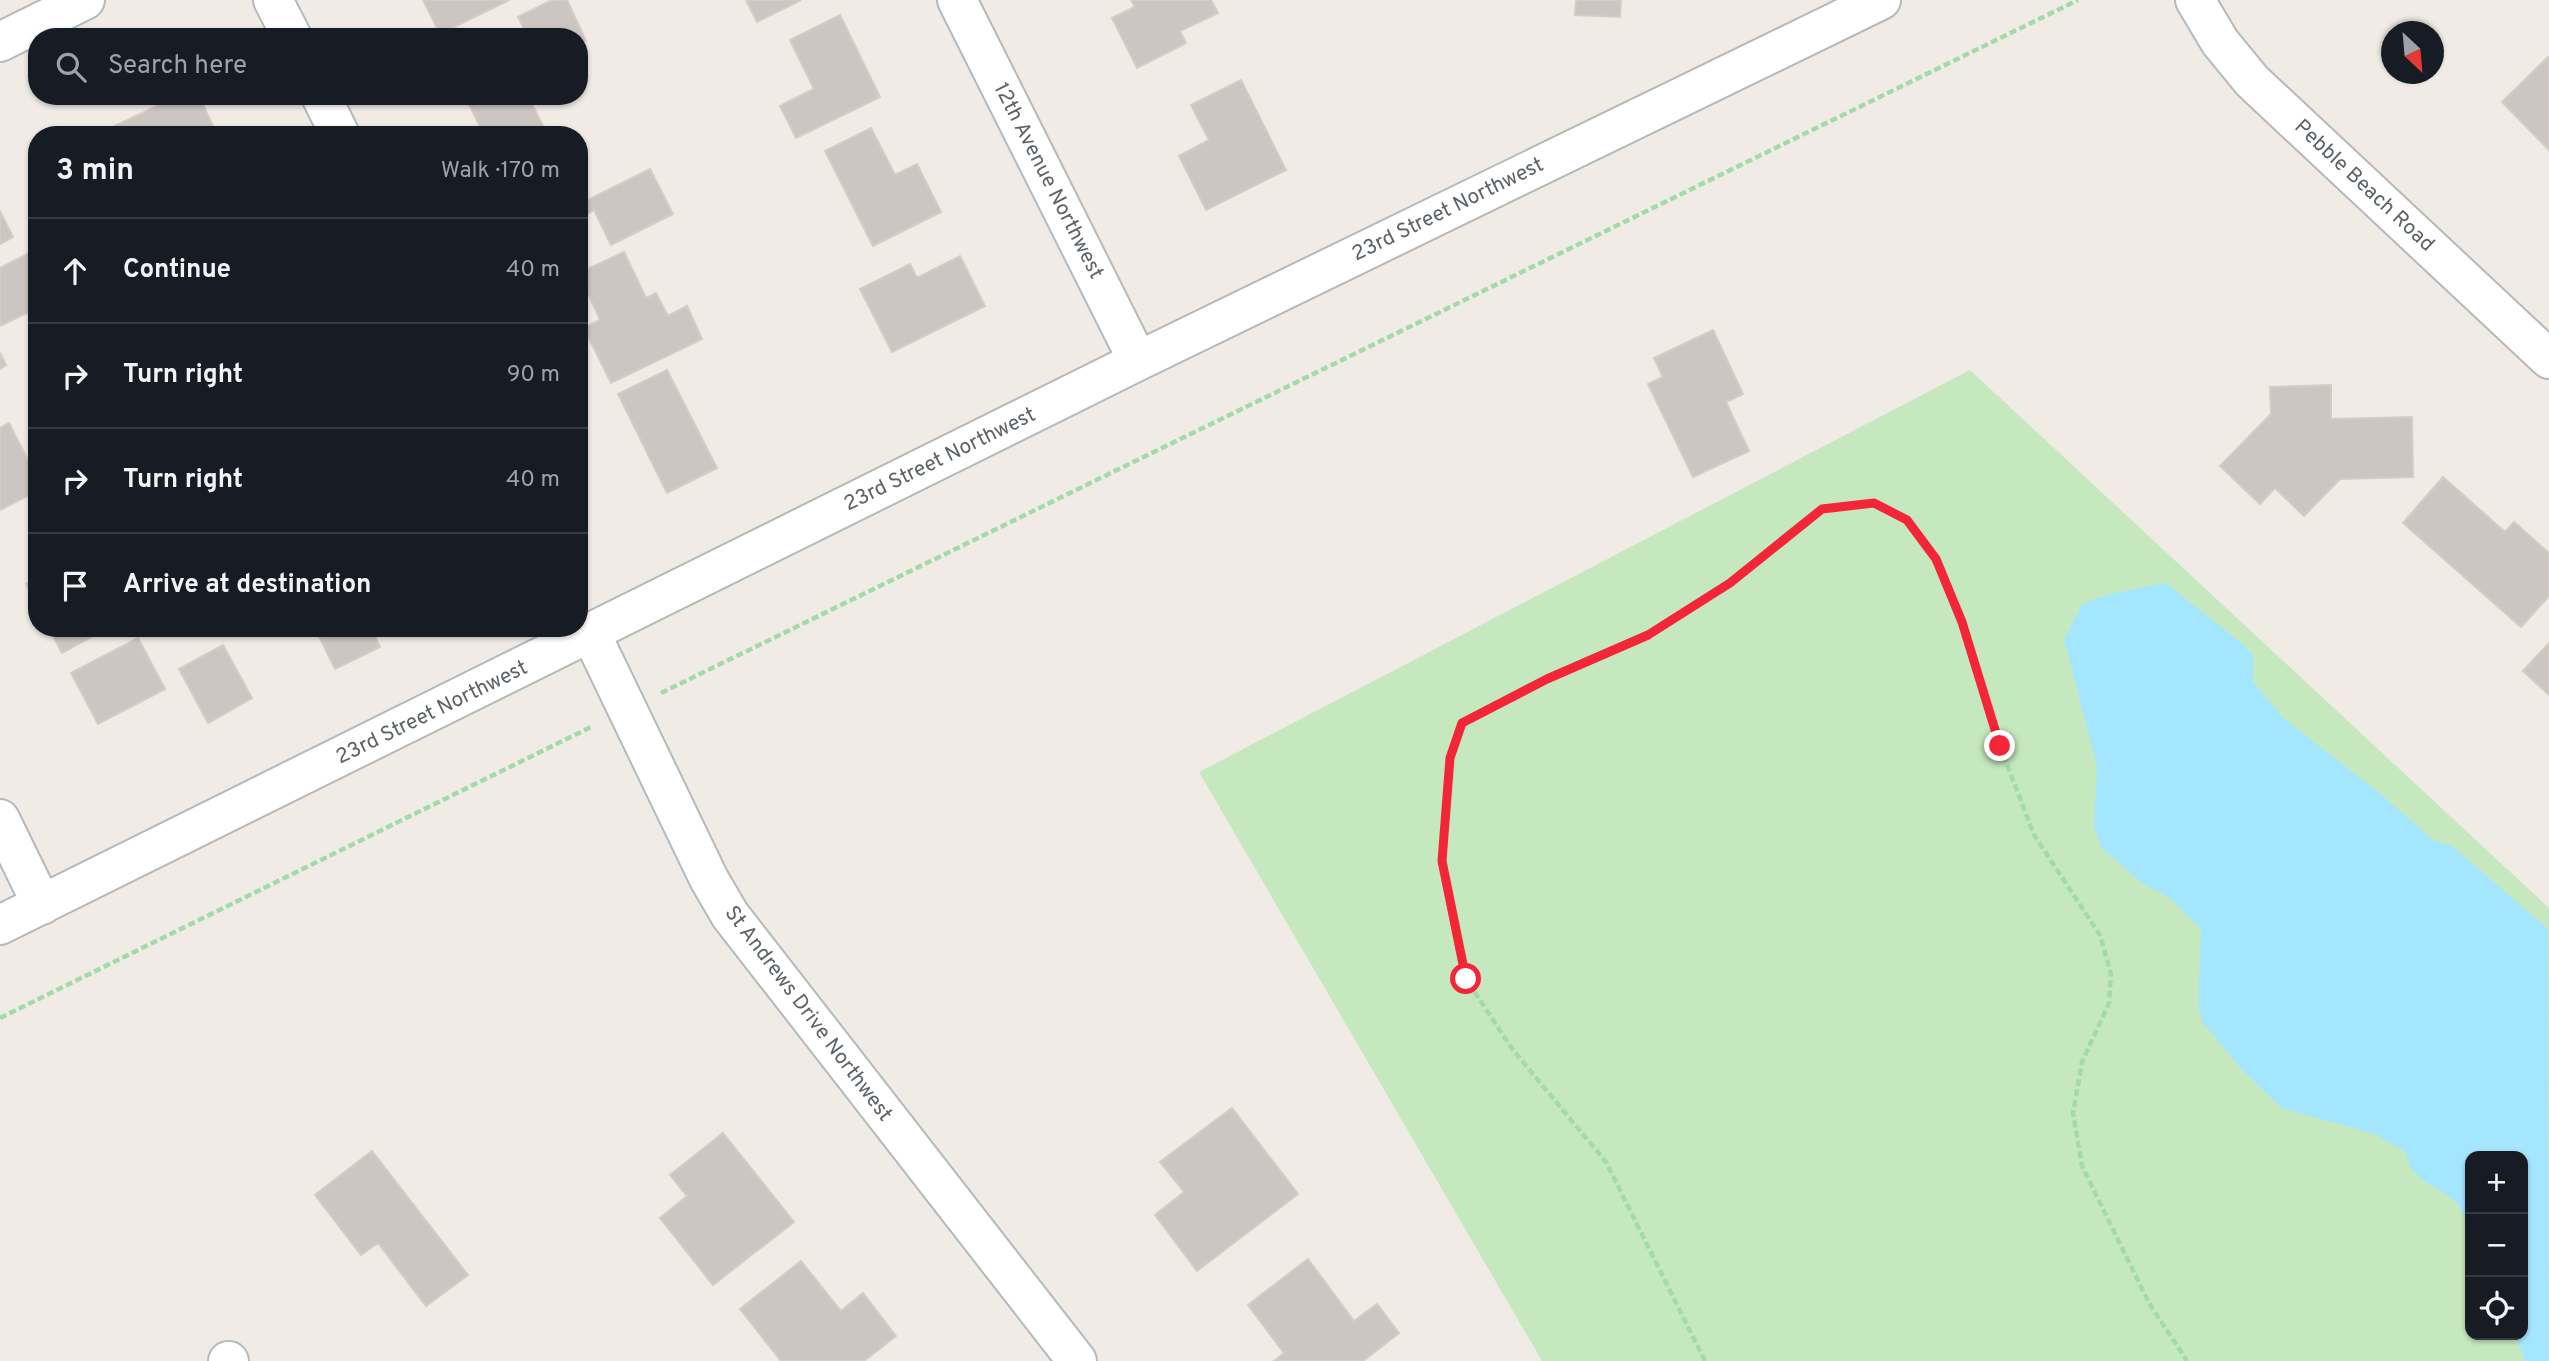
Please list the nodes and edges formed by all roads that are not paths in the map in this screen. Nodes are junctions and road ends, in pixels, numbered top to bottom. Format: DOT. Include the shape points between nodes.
graph roads {
  1 [pos="85,0"];
  2 [pos="273,0"];
  3 [pos="957,0"];
  4 [pos="1881,0"];
  5 [pos="2195,0"];
  6 [pos="28,28"];
  7 [pos="28,28"];
  8 [pos="287,28"];
  9 [pos="0,42"];
  10 [pos="325,105"];
  11 [pos="336,126"];
  12 [pos="2549,359"];
  13 [pos="1138,361"];
  14 [pos="591,634"];
  15 [pos="588,635"];
  16 [pos="585,637"];
  17 [pos="0,819"];
  18 [pos="42,905"];
  19 [pos="0,925"];
  20 [pos="1077,1361"];
  1 -- 7 [label="street"];
  2 -- 8 [label="street"];
  3 -- 13 [label="street, 12th Avenue Northwest"];
  4 -- 13 [label="street, 23rd Street Northwest"];
  5 -- 12 [label="street, Pebble Beach Road" via="2220,42 2252,81"];
  6 -- 9 [label="street"];
  10 -- 11 [label="street"];
  13 -- 14 [label="street, 23rd Street Northwest"];
  14 -- 15 [label="street, 23rd Street Northwest"];
  14 -- 20 [label="street, St Andrews Drive Northwest" via="730,915"];
  16 -- 18 [label="street, 23rd Street Northwest"];
  17 -- 18 [label="street"];
  18 -- 19 [label="street, 23rd Street Northwest"];
}
